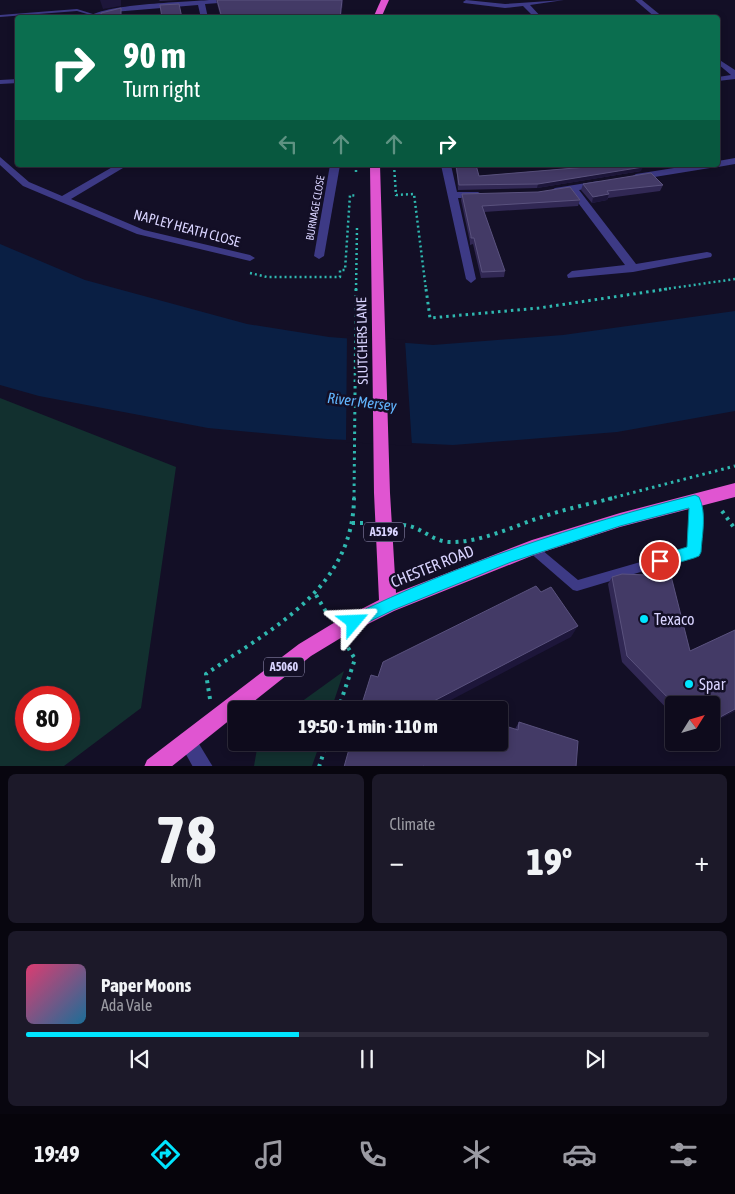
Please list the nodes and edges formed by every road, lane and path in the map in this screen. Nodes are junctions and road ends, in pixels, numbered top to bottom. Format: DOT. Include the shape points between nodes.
graph roads {
  1 [pos="233,0"];
  2 [pos="385,0"];
  3 [pos="561,0"];
  4 [pos="638,0"];
  5 [pos="466,2"];
  6 [pos="201,3"];
  7 [pos="525,4"];
  8 [pos="90,15"];
  9 [pos="96,15"];
  10 [pos="204,15"];
  11 [pos="378,15"];
  12 [pos="536,15"];
  13 [pos="657,15"];
  14 [pos="0,16"];
  15 [pos="720,63"];
  16 [pos="735,75"];
  17 [pos="720,79"];
  18 [pos="15,80"];
  19 [pos="0,82"];
  20 [pos="0,160"];
  21 [pos="735,161"];
  22 [pos="720,164"];
  23 [pos="120,167"];
  24 [pos="336,167"];
  25 [pos="356,167"];
  26 [pos="375,167"];
  27 [pos="394,167"];
  28 [pos="446,167"];
  29 [pos="689,167"];
  30 [pos="628,179"];
  31 [pos="357,180"];
  32 [pos="610,182"];
  33 [pos="357,188"];
  34 [pos="572,188"];
  35 [pos="545,192"];
  36 [pos="453,195"];
  37 [pos="491,195"];
  38 [pos="357,196"];
  39 [pos="62,200"];
  40 [pos="357,205"];
  41 [pos="357,224"];
  42 [pos="708,255"];
  43 [pos="319,256"];
  44 [pos="250,258"];
  45 [pos="633,268"];
  46 [pos="249,272"];
  47 [pos="572,275"];
  48 [pos="471,279"];
  49 [pos="735,279"];
  50 [pos="735,466"];
  51 [pos="735,490"];
  52 [pos="695,501"];
  53 [pos="416,525"];
  54 [pos="532,548"];
  55 [pos="388,605"];
  56 [pos="355,659"];
  57 [pos="206,674"];
  58 [pos="341,701"];
  59 [pos="187,740"];
  60 [pos="324,751"];
  61 [pos="154,766"];
  62 [pos="204,766"];
  63 [pos="319,766"];
  1 -- 6 [label="street"];
  2 -- 11 [label="highway"];
  3 -- 7 [label="street"];
  4 -- 13 [label="street"];
  5 -- 7 [label="street" via="505,6"];
  6 -- 9 [label="street" via="113,10"];
  6 -- 10 [label="street"];
  7 -- 12 [label="street"];
  8 -- 14 [label="lane" via="77,10"];
  15 -- 16 [label="street"];
  16 -- 17 [label="street"];
  18 -- 19 [label="street"];
  20 -- 39 [label="street, NAPLEY HEATH CLOSE" via="26,184"];
  21 -- 22 [label="street"];
  23 -- 39 [label="street"];
  24 -- 43 [label="street, BURNAGE CLOSE"];
  25 -- 31 [label="path"];
  26 -- 55 [label="highway, SLUTCHERS LANE / A5196" via="381,459"];
  27 -- 49 [label="path" via="396,195 414,194 430,318 539,308"];
  28 -- 36 [label="street"];
  29 -- 30 [label="street"];
  32 -- 34 [label="street"];
  33 -- 38 [label="path"];
  34 -- 35 [label="street"];
  34 -- 45 [label="street"];
  36 -- 37 [label="street"];
  36 -- 48 [label="street"];
  38 -- 40 [label="path"];
  38 -- 46 [label="path" via="350,196 345,270 340,270 340,277 267,277"];
  39 -- 44 [label="street, NAPLEY HEATH CLOSE" via="141,232"];
  41 -- 57 [label="path" via="350,537 333,573 316,595"];
  42 -- 45 [label="street"];
  45 -- 47 [label="street"];
  50 -- 53 [label="path" via="544,516 471,539 439,540"];
  51 -- 52 [label="highway, CHESTER ROAD / A5060"];
  52 -- 54 [label="highway, CHESTER ROAD / A5060" via="620,520"];
  52 -- 54 [label="lane" via="694,552 577,586"];
  54 -- 55 [label="highway, CHESTER ROAD / A5060"];
  55 -- 59 [label="highway, CHESTER ROAD / A5060" via="306,650"];
  56 -- 58 [label="path"];
  59 -- 61 [label="highway, CHESTER ROAD / A5060"];
  59 -- 62 [label="street"];
  60 -- 63 [label="path"];
}
